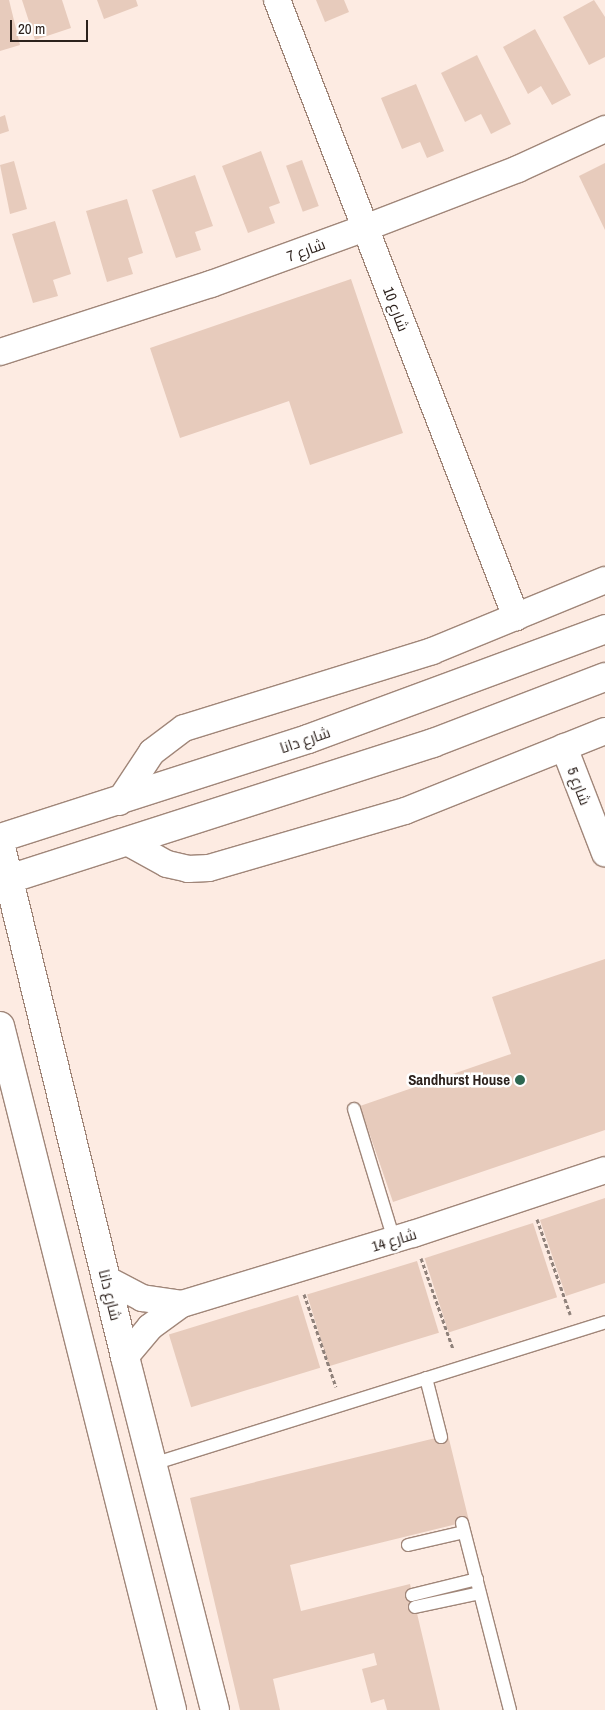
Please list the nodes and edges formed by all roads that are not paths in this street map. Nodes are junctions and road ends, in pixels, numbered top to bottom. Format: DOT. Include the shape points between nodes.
graph roads {
  1 [pos="277,0"];
  2 [pos="605,129"];
  3 [pos="365,228"];
  4 [pos="0,352"];
  5 [pos="605,580"];
  6 [pos="516,617"];
  7 [pos="605,629"];
  8 [pos="605,677"];
  9 [pos="605,731"];
  10 [pos="564,747"];
  11 [pos="119,802"];
  12 [pos="0,838"];
  13 [pos="128,843"];
  14 [pos="0,844"];
  15 [pos="605,854"];
  16 [pos="5,880"];
  17 [pos="0,1026"];
  18 [pos="354,1109"];
  19 [pos="605,1170"];
  20 [pos="403,1237"];
  21 [pos="106,1279"];
  22 [pos="182,1304"];
  23 [pos="605,1322"];
  24 [pos="125,1357"];
  25 [pos="426,1378"];
  26 [pos="441,1437"];
  27 [pos="153,1464"];
  28 [pos="408,1545"];
  29 [pos="477,1580"];
  30 [pos="480,1593"];
  31 [pos="172,1710"];
  32 [pos="215,1710"];
  33 [pos="510,1710"];
  1 -- 3 [label="street, شارع 10"];
  2 -- 3 [label="street, شارع 7" via="518,169"];
  3 -- 4 [label="street, شارع 7" via="211,284"];
  3 -- 6 [label="street, شارع 10"];
  5 -- 6 [label="street"];
  6 -- 11 [label="street" via="432,651 184,728 152,752"];
  7 -- 11 [label="street, شارع دانا" via="404,706"];
  8 -- 13 [label="street" via="433,743"];
  9 -- 10 [label="street"];
  10 -- 13 [label="street" via="405,811 209,868 188,869 167,864"];
  10 -- 15 [label="street, شارع 5"];
  11 -- 12 [label="street, شارع دانا"];
  13 -- 16 [label="street"];
  14 -- 16 [label="street, شارع دانا"];
  16 -- 21 [label="street, شارع دانا"];
  17 -- 31 [label="street"];
  18 -- 20 [label="lane"];
  19 -- 20 [label="street, شارع 14"];
  20 -- 22 [label="street, شارع 14"];
  21 -- 22 [label="street, شارع 14" via="142,1298"];
  21 -- 24 [label="street, شارع دانا"];
  22 -- 24 [label="street, شارع 14" via="150,1327"];
  23 -- 25 [label="lane"];
  24 -- 27 [label="street, شارع دانا"];
  25 -- 26 [label="lane"];
  25 -- 27 [label="lane"];
  27 -- 32 [label="street, شارع دانا"];
  28 -- 29 [label="lane" via="463,1527"];
  29 -- 30 [label="lane"];
  29 -- 30 [label="lane" via="414,1601"];
  30 -- 33 [label="lane"];
}
